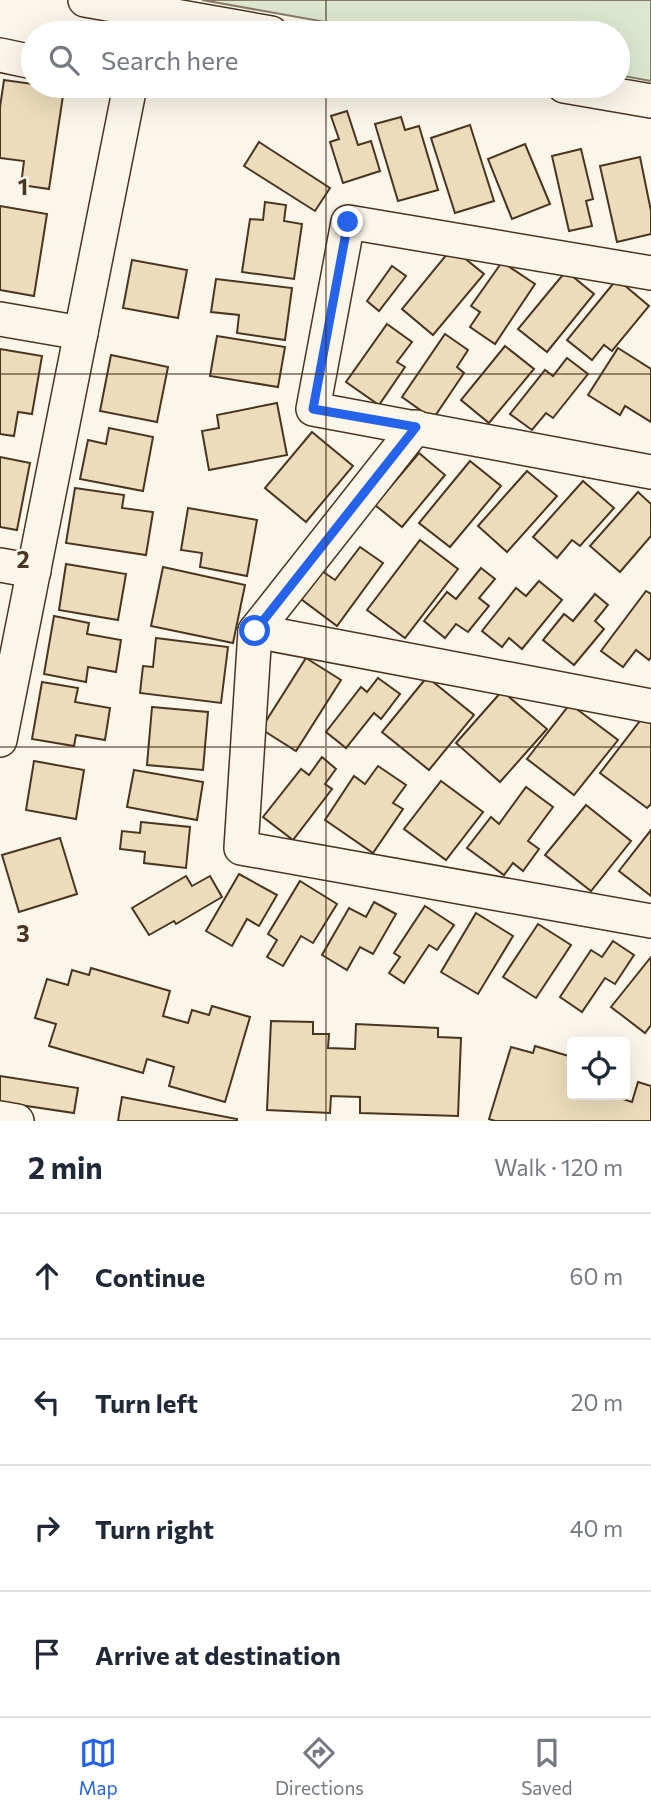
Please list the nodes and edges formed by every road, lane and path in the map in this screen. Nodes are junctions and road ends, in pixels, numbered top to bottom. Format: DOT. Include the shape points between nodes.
graph roads {
  1 [pos="85,0"];
  2 [pos="140,21"];
  3 [pos="0,55"];
  4 [pos="21,59"];
  5 [pos="630,97"];
  6 [pos="128,98"];
  7 [pos="651,101"];
  8 [pos="651,273"];
  9 [pos="0,319"];
  10 [pos="81,334"];
  11 [pos="416,427"];
  12 [pos="651,472"];
  13 [pos="0,565"];
  14 [pos="34,571"];
  15 [pos="255,631"];
  16 [pos="651,706"];
  17 [pos="0,740"];
  18 [pos="651,920"];
  19 [pos="0,1118"];
  20 [pos="17,1121"];
  1 -- 2 [label="street"];
  3 -- 4 [label="street"];
  5 -- 7 [label="street"];
  6 -- 10 [label="street"];
  8 -- 11 [label="street" via="348,222 313,409"];
  9 -- 10 [label="street"];
  10 -- 14 [label="street"];
  11 -- 12 [label="street"];
  11 -- 15 [label="street"];
  13 -- 14 [label="street"];
  14 -- 17 [label="street"];
  15 -- 16 [label="street"];
  15 -- 18 [label="street" via="241,848"];
  19 -- 20 [label="street"];
}
